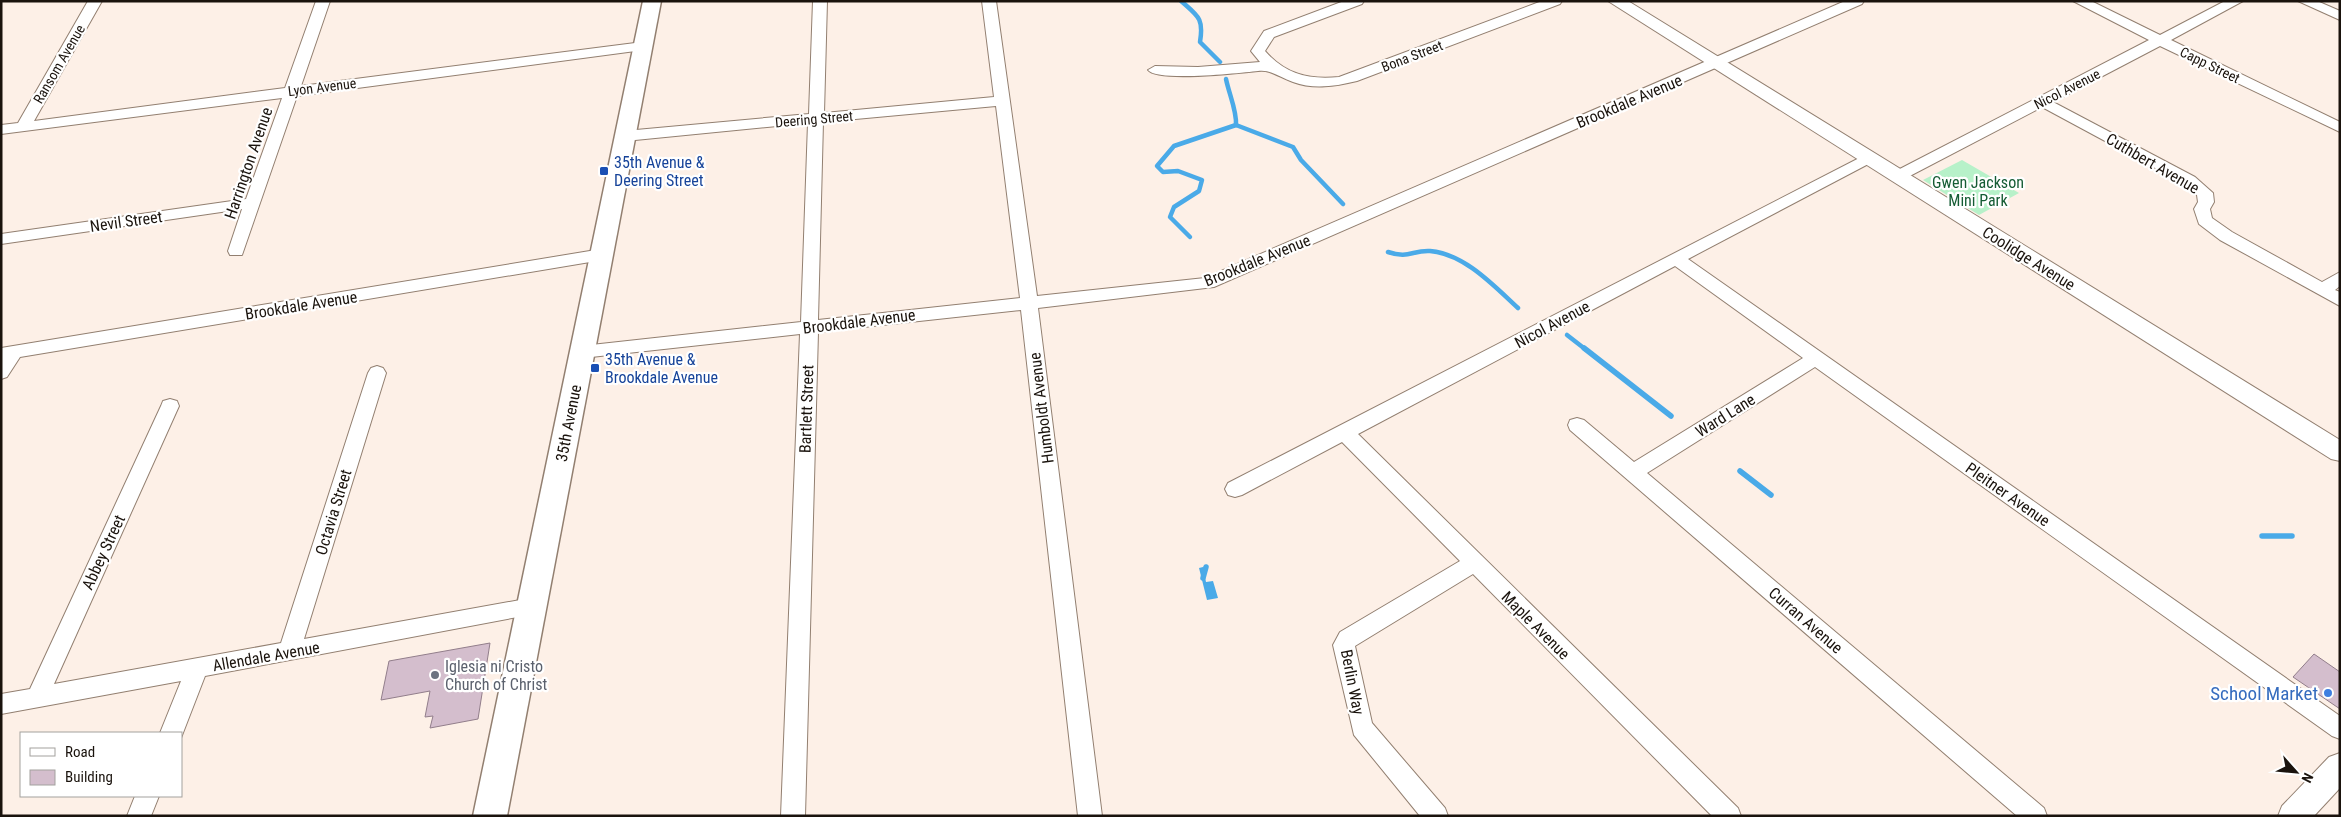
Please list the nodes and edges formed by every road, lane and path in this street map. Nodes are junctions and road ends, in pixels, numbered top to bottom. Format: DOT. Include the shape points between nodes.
graph roads {
  1 [pos="95,1"];
  2 [pos="323,1"];
  3 [pos="652,1"];
  4 [pos="820,1"];
  5 [pos="989,1"];
  6 [pos="1357,1"];
  7 [pos="1555,1"];
  8 [pos="1616,1"];
  9 [pos="1857,1"];
  10 [pos="2080,1"];
  11 [pos="2236,1"];
  12 [pos="2305,1"];
  13 [pos="2340,16"];
  14 [pos="2160,41"];
  15 [pos="643,46"];
  16 [pos="1716,63"];
  17 [pos="1268,65"];
  18 [pos="1155,70"];
  19 [pos="292,91"];
  20 [pos="1002,101"];
  21 [pos="2043,102"];
  22 [pos="816,119"];
  23 [pos="23,127"];
  24 [pos="2340,128"];
  25 [pos="1,130"];
  26 [pos="625,136"];
  27 [pos="1869,158"];
  28 [pos="1898,176"];
  29 [pos="252,203"];
  30 [pos="1,239"];
  31 [pos="236,251"];
  32 [pos="602,255"];
  33 [pos="1676,259"];
  34 [pos="2340,278"];
  35 [pos="2322,290"];
  36 [pos="2340,300"];
  37 [pos="1028,302"];
  38 [pos="809,327"];
  39 [pos="582,352"];
  40 [pos="8,353"];
  41 [pos="1816,358"];
  42 [pos="1,372"];
  43 [pos="377,372"];
  44 [pos="170,406"];
  45 [pos="1577,425"];
  46 [pos="1345,432"];
  47 [pos="2340,452"];
  48 [pos="1633,472"];
  49 [pos="1235,489"];
  50 [pos="1474,563"];
  51 [pos="531,607"];
  52 [pos="289,652"];
  53 [pos="197,668"];
  54 [pos="37,698"];
  55 [pos="1,704"];
  56 [pos="2340,730"];
  57 [pos="172,732"];
  58 [pos="2340,767"];
  59 [pos="147,797"];
  60 [pos="140,816"];
  61 [pos="490,816"];
  62 [pos="793,816"];
  63 [pos="1090,816"];
  64 [pos="1436,816"];
  65 [pos="1729,816"];
  66 [pos="2034,816"];
  67 [pos="2294,816"];
  1 -- 23 [label="street, Ransom Avenue"];
  2 -- 19 [label="street, Harrington Avenue"];
  3 -- 15 [label="main road, 35th Avenue"];
  4 -- 22 [label="street, Bartlett Street"];
  5 -- 20 [label="street, Humboldt Avenue"];
  6 -- 17 [label="street" via="1269,34 1258,51"];
  7 -- 17 [label="street, Bona Street" via="1333,84 1302,82"];
  8 -- 16 [label="street, Coolidge Avenue"];
  9 -- 16 [label="street, Brookdale Avenue"];
  10 -- 14 [label="street, Capp Street"];
  11 -- 14 [label="street, Nicol Avenue"];
  12 -- 13 [label="street"];
  14 -- 21 [label="street, Nicol Avenue"];
  14 -- 24 [label="street, Capp Street"];
  15 -- 19 [label="street, Lyon Avenue"];
  15 -- 26 [label="main road, 35th Avenue"];
  16 -- 27 [label="street, Coolidge Avenue"];
  16 -- 37 [label="street, Brookdale Avenue" via="1208,283"];
  17 -- 18 [label="street" via="1221,72"];
  19 -- 23 [label="street, Lyon Avenue"];
  19 -- 29 [label="street, Harrington Avenue"];
  20 -- 22 [label="street, Deering Street"];
  20 -- 37 [label="street, Humboldt Avenue"];
  21 -- 28 [label="street, Nicol Avenue"];
  21 -- 35 [label="street, Cuthbert Avenue" via="2189,180 2205,193 2206,202 2202,209 2205,220 2226,236"];
  22 -- 26 [label="street, Deering Street"];
  22 -- 38 [label="street, Bartlett Street"];
  23 -- 25 [label="street, Lyon Avenue"];
  26 -- 32 [label="main road, 35th Avenue"];
  27 -- 28 [label="street, Coolidge Avenue"];
  27 -- 33 [label="street, Nicol Avenue"];
  28 -- 47 [label="street, Coolidge Avenue"];
  29 -- 30 [label="street, Nevil Street"];
  29 -- 31 [label="street, Harrington Avenue"];
  32 -- 39 [label="main road, 35th Avenue"];
  32 -- 40 [label="street, Brookdale Avenue"];
  33 -- 41 [label="street, Pleitner Avenue"];
  33 -- 46 [label="street, Nicol Avenue"];
  34 -- 35 [label="street"];
  35 -- 36 [label="street, Cuthbert Avenue"];
  37 -- 38 [label="street, Brookdale Avenue"];
  37 -- 63 [label="street, Humboldt Avenue"];
  38 -- 39 [label="street, Brookdale Avenue"];
  38 -- 62 [label="street, Bartlett Street"];
  39 -- 51 [label="main road, 35th Avenue"];
  40 -- 42 [label="street"];
  41 -- 48 [label="street, Ward Lane"];
  41 -- 56 [label="street, Pleitner Avenue"];
  43 -- 52 [label="street, Octavia Street"];
  44 -- 54 [label="street, Abbey Street"];
  45 -- 48 [label="street, Curran Avenue"];
  46 -- 49 [label="street, Nicol Avenue"];
  46 -- 50 [label="street, Maple Avenue"];
  48 -- 66 [label="street, Curran Avenue"];
  50 -- 64 [label="street, Berlin Way" via="1348,639 1344,645 1362,728"];
  50 -- 65 [label="street, Maple Avenue"];
  51 -- 52 [label="street, Allendale Avenue"];
  51 -- 61 [label="main road, 35th Avenue"];
  52 -- 53 [label="street, Allendale Avenue"];
  53 -- 54 [label="street, Allendale Avenue"];
  53 -- 57 [label="street"];
  54 -- 55 [label="street, Allendale Avenue"];
  58 -- 67 [label="street"];
  59 -- 60 [label="street"];
}
